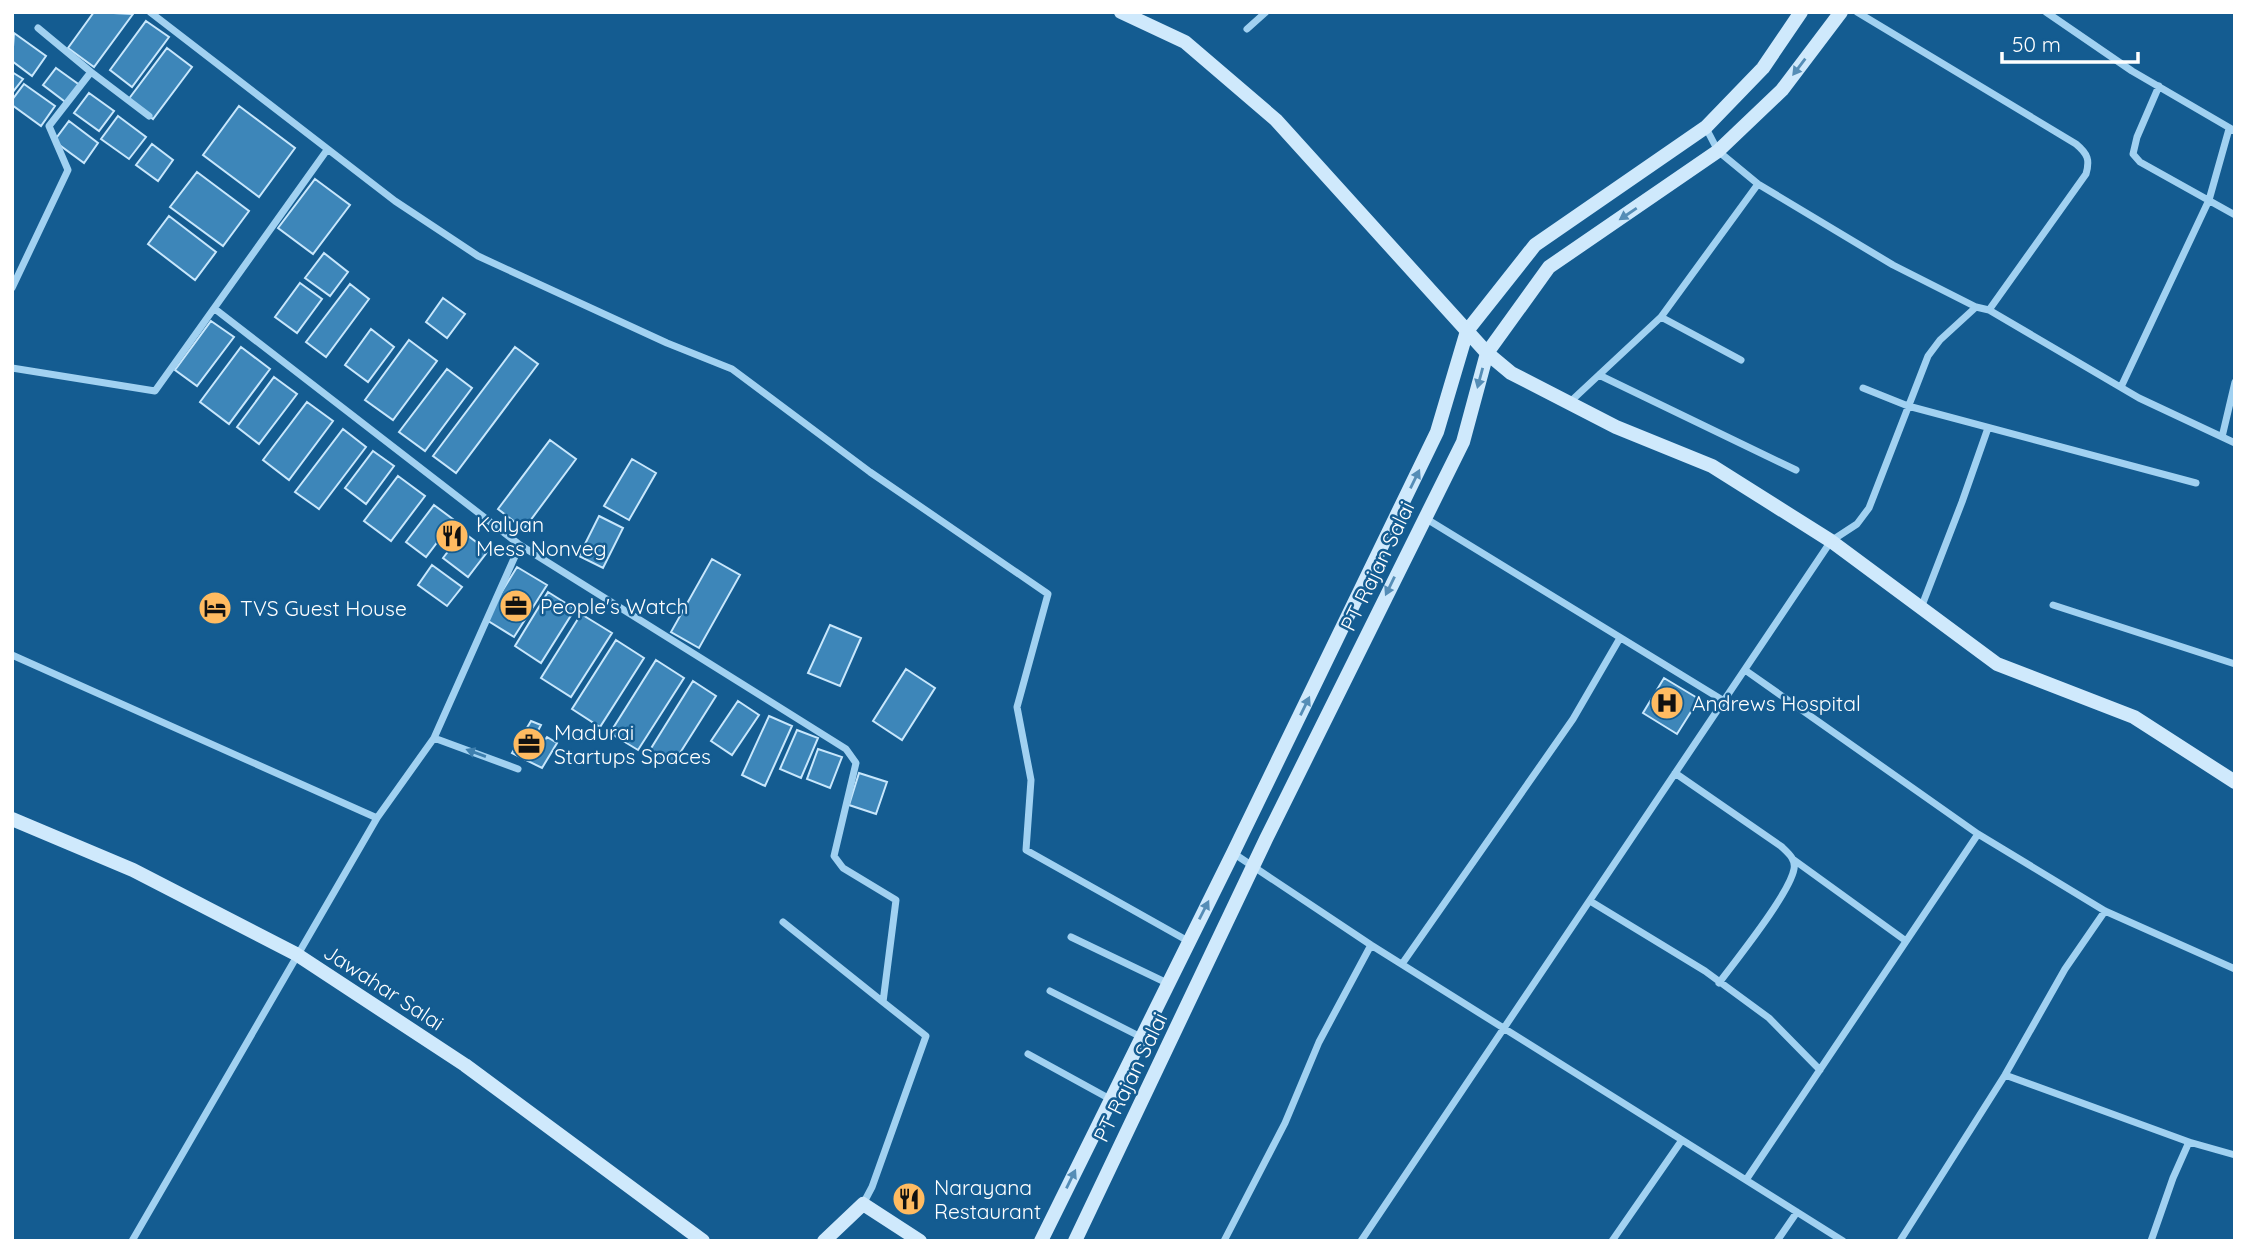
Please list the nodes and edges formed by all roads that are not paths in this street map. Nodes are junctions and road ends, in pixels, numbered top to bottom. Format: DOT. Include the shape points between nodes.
graph roads {
  1 [pos="150,12"];
  2 [pos="1121,12"];
  3 [pos="1266,12"];
  4 [pos="1801,12"];
  5 [pos="1841,12"];
  6 [pos="1857,12"];
  7 [pos="2046,12"];
  8 [pos="38,28"];
  9 [pos="1247,29"];
  10 [pos="91,72"];
  11 [pos="2160,86"];
  12 [pos="149,116"];
  13 [pos="1706,127"];
  14 [pos="2232,130"];
  15 [pos="327,150"];
  16 [pos="1718,151"];
  17 [pos="1758,184"];
  18 [pos="2209,200"];
  19 [pos="2235,215"];
  20 [pos="12,288"];
  21 [pos="1976,307"];
  22 [pos="215,309"];
  23 [pos="1989,310"];
  24 [pos="1661,317"];
  25 [pos="1467,331"];
  26 [pos="1487,353"];
  27 [pos="1741,359"];
  28 [pos="12,368"];
  29 [pos="1600,375"];
  30 [pos="2235,382"];
  31 [pos="1863,387"];
  32 [pos="2121,387"];
  33 [pos="1569,403"];
  34 [pos="1908,406"];
  35 [pos="1988,428"];
  36 [pos="2222,437"];
  37 [pos="2235,443"];
  38 [pos="1796,470"];
  39 [pos="2196,483"];
  40 [pos="1424,518"];
  41 [pos="1831,541"];
  42 [pos="520,545"];
  43 [pos="2053,605"];
  44 [pos="1921,608"];
  45 [pos="1341,632"];
  46 [pos="1620,638"];
  47 [pos="1360,647"];
  48 [pos="12,655"];
  49 [pos="2235,664"];
  50 [pos="1745,670"];
  51 [pos="1724,701"];
  52 [pos="434,738"];
  53 [pos="518,769"];
  54 [pos="1675,773"];
  55 [pos="2234,779"];
  56 [pos="377,818"];
  57 [pos="12,819"];
  58 [pos="1978,834"];
  59 [pos="1233,853"];
  60 [pos="1794,860"];
  61 [pos="1254,865"];
  62 [pos="1590,901"];
  63 [pos="2105,911"];
  64 [pos="782,922"];
  65 [pos="1071,937"];
  66 [pos="1188,941"];
  67 [pos="1906,942"];
  68 [pos="1371,944"];
  69 [pos="296,954"];
  70 [pos="1402,964"];
  71 [pos="2235,969"];
  72 [pos="1167,983"];
  73 [pos="1719,983"];
  74 [pos="1050,991"];
  75 [pos="883,1002"];
  76 [pos="1504,1028"];
  77 [pos="1141,1037"];
  78 [pos="1028,1054"];
  79 [pos="1820,1070"];
  80 [pos="2005,1075"];
  81 [pos="1110,1099"];
  82 [pos="1682,1140"];
  83 [pos="2189,1142"];
  84 [pos="2235,1155"];
  85 [pos="1746,1180"];
  86 [pos="863,1204"];
  87 [pos="1797,1212"];
  88 [pos="132,1241"];
  89 [pos="703,1241"];
  90 [pos="824,1241"];
  91 [pos="920,1241"];
  92 [pos="1041,1241"];
  93 [pos="1075,1241"];
  94 [pos="1224,1241"];
  95 [pos="1361,1241"];
  96 [pos="1612,1241"];
  97 [pos="1777,1241"];
  98 [pos="1843,1241"];
  99 [pos="1900,1241"];
  100 [pos="2151,1241"];
  1 -- 15 [label="street"];
  2 -- 25 [label="main road" via="1185,42 1276,120"];
  3 -- 9 [label="street"];
  4 -- 13 [label="main road, PT Rajan Salai" via="1763,68"];
  5 -- 16 [label="main road, PT Rajan Salai, one-way" via="1782,90"];
  6 -- 23 [label="street" via="2086,152 2086,174"];
  7 -- 11 [label="street"];
  8 -- 10 [label="street"];
  10 -- 12 [label="street"];
  10 -- 20 [label="street" via="49,125 68,170"];
  11 -- 14 [label="street"];
  11 -- 18 [label="street" via="2133,153 2140,162"];
  13 -- 16 [label="street"];
  13 -- 25 [label="main road, PT Rajan Salai" via="1535,245"];
  14 -- 18 [label="street"];
  15 -- 22 [label="street"];
  15 -- 66 [label="street" via="478,256 732,369 870,472 1048,594 1017,706 1031,780 1026,850"];
  16 -- 17 [label="street"];
  16 -- 26 [label="main road, PT Rajan Salai, one-way" via="1549,267"];
  17 -- 21 [label="street" via="1893,265"];
  17 -- 24 [label="street"];
  18 -- 19 [label="street"];
  18 -- 32 [label="street"];
  21 -- 23 [label="street"];
  21 -- 34 [label="street" via="1928,356"];
  22 -- 28 [label="street" via="155,391"];
  22 -- 42 [label="street"];
  23 -- 32 [label="street"];
  24 -- 27 [label="street"];
  24 -- 29 [label="street"];
  25 -- 26 [label="main road"];
  45 -- 25 [label="main road, PT Rajan Salai, one-way" via="1437,432"];
  26 -- 33 [label="main road" via="1511,373"];
  26 -- 40 [label="main road, PT Rajan Salai, one-way" via="1463,442"];
  29 -- 33 [label="street"];
  29 -- 38 [label="street"];
  30 -- 36 [label="street"];
  31 -- 34 [label="street"];
  32 -- 36 [label="street"];
  33 -- 41 [label="main road" via="1712,466"];
  34 -- 35 [label="street"];
  34 -- 41 [label="street" via="1869,508 1857,524"];
  35 -- 39 [label="street"];
  35 -- 44 [label="street"];
  36 -- 37 [label="street"];
  40 -- 46 [label="street"];
  40 -- 47 [label="main road, PT Rajan Salai, one-way"];
  41 -- 44 [label="main road"];
  41 -- 50 [label="street"];
  42 -- 52 [label="street"];
  42 -- 75 [label="street" via="846,749 856,763 834,856 843,868 895,900"];
  43 -- 49 [label="street"];
  44 -- 55 [label="main road" via="1997,664 2134,717"];
  45 -- 47 [label="main road"];
  59 -- 45 [label="main road, PT Rajan Salai, one-way"];
  46 -- 51 [label="street"];
  46 -- 70 [label="street" via="1573,719"];
  47 -- 61 [label="main road, PT Rajan Salai"];
  48 -- 56 [label="street"];
  50 -- 51 [label="street"];
  50 -- 58 [label="street"];
  51 -- 54 [label="street"];
  53 -- 52 [label="street, one-way"];
  52 -- 56 [label="street"];
  54 -- 60 [label="street"];
  54 -- 62 [label="street"];
  56 -- 69 [label="street"];
  57 -- 69 [label="main road, Jawahar Salai" via="133,870"];
  58 -- 63 [label="street"];
  58 -- 67 [label="street"];
  59 -- 61 [label="street"];
  66 -- 59 [label="main road, PT Rajan Salai, one-way"];
  60 -- 67 [label="street"];
  60 -- 73 [label="street" via="1783,892"];
  61 -- 68 [label="street"];
  61 -- 93 [label="main road, PT Rajan Salai"];
  62 -- 73 [label="street"];
  62 -- 76 [label="street"];
  63 -- 71 [label="street"];
  63 -- 80 [label="street" via="2065,969"];
  64 -- 75 [label="street"];
  65 -- 72 [label="street"];
  66 -- 72 [label="main road, PT Rajan Salai"];
  67 -- 79 [label="street"];
  68 -- 70 [label="street"];
  68 -- 94 [label="street"];
  69 -- 88 [label="street"];
  69 -- 89 [label="main road, Jawahar Salai" via="465,1065"];
  70 -- 76 [label="street"];
  72 -- 77 [label="main road, PT Rajan Salai"];
  73 -- 79 [label="street" via="1769,1018"];
  74 -- 77 [label="street"];
  75 -- 86 [label="street" via="926,1036"];
  76 -- 82 [label="street"];
  76 -- 95 [label="street"];
  77 -- 81 [label="main road, PT Rajan Salai"];
  78 -- 81 [label="street"];
  79 -- 85 [label="street"];
  80 -- 83 [label="street"];
  80 -- 99 [label="street"];
  92 -- 81 [label="main road, PT Rajan Salai, one-way"];
  82 -- 85 [label="street"];
  82 -- 96 [label="street"];
  83 -- 84 [label="street"];
  83 -- 100 [label="street"];
  85 -- 87 [label="street"];
  86 -- 90 [label="main road"];
  86 -- 91 [label="main road"];
  87 -- 97 [label="street"];
  87 -- 98 [label="street"];
}
